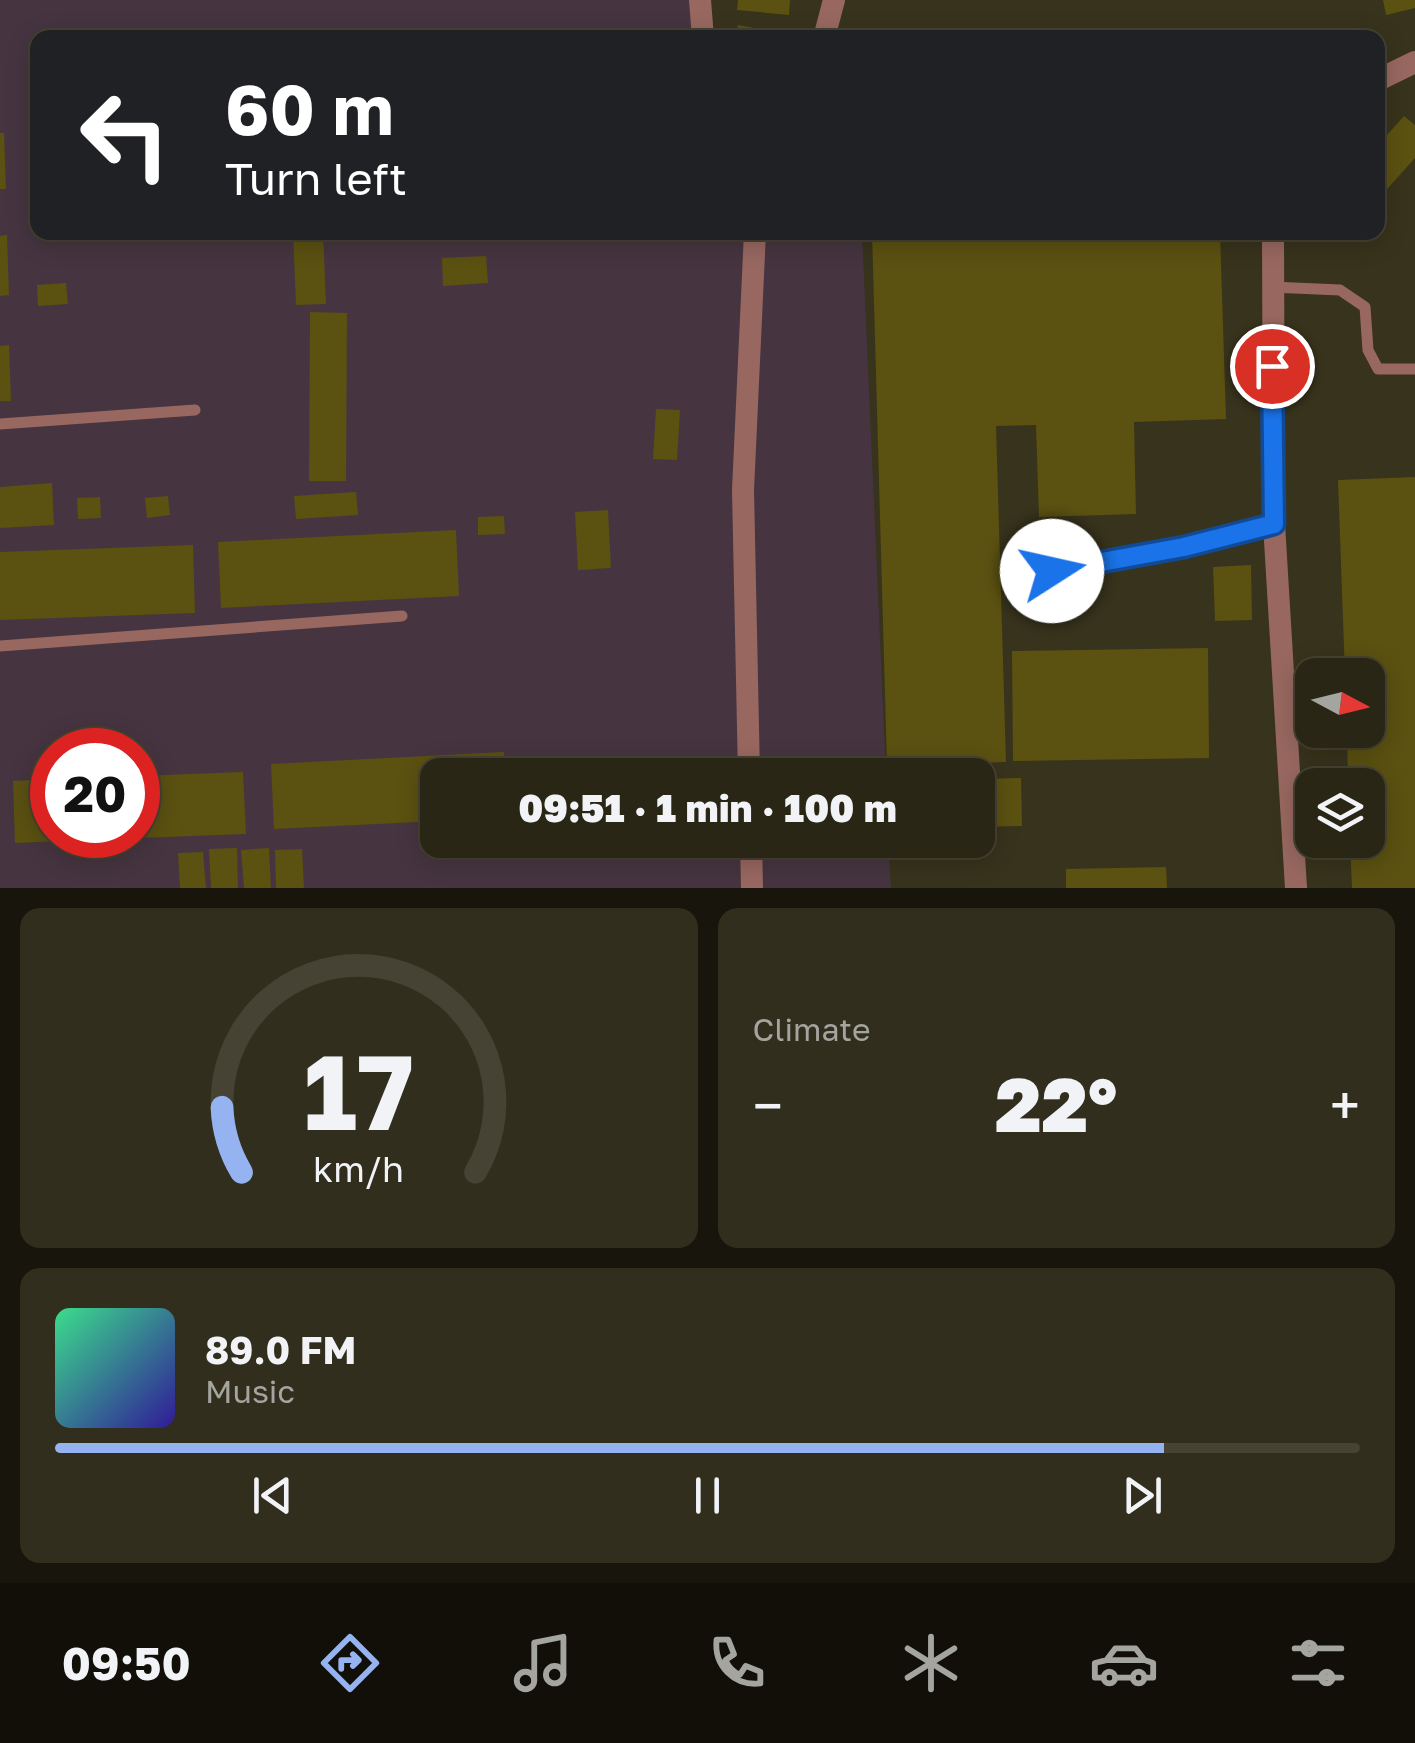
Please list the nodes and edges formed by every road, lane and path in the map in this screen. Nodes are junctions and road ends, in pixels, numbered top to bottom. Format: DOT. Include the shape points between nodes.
graph roads {
  1 [pos="700,0"];
  2 [pos="834,0"];
  3 [pos="702,30"];
  4 [pos="826,30"];
  5 [pos="1415,62"];
  6 [pos="1385,77"];
  7 [pos="755,240"];
  8 [pos="1272,240"];
  9 [pos="1272,288"];
  10 [pos="1415,369"];
  11 [pos="195,410"];
  12 [pos="0,424"];
  13 [pos="1274,524"];
  14 [pos="1052,571"];
  15 [pos="402,616"];
  16 [pos="0,646"];
  17 [pos="750,758"];
  18 [pos="751,858"];
  19 [pos="752,888"];
  20 [pos="1296,888"];
  1 -- 3 [label="street"];
  2 -- 4 [label="street"];
  5 -- 6 [label="street"];
  7 -- 17 [label="street" via="744,490"];
  8 -- 9 [label="street"];
  9 -- 10 [label="lane" via="1340,290 1364,306 1368,350 1378,369"];
  9 -- 13 [label="street"];
  11 -- 12 [label="lane"];
  13 -- 14 [label="lane"];
  13 -- 20 [label="street"];
  15 -- 16 [label="lane"];
  18 -- 19 [label="street"];
}
